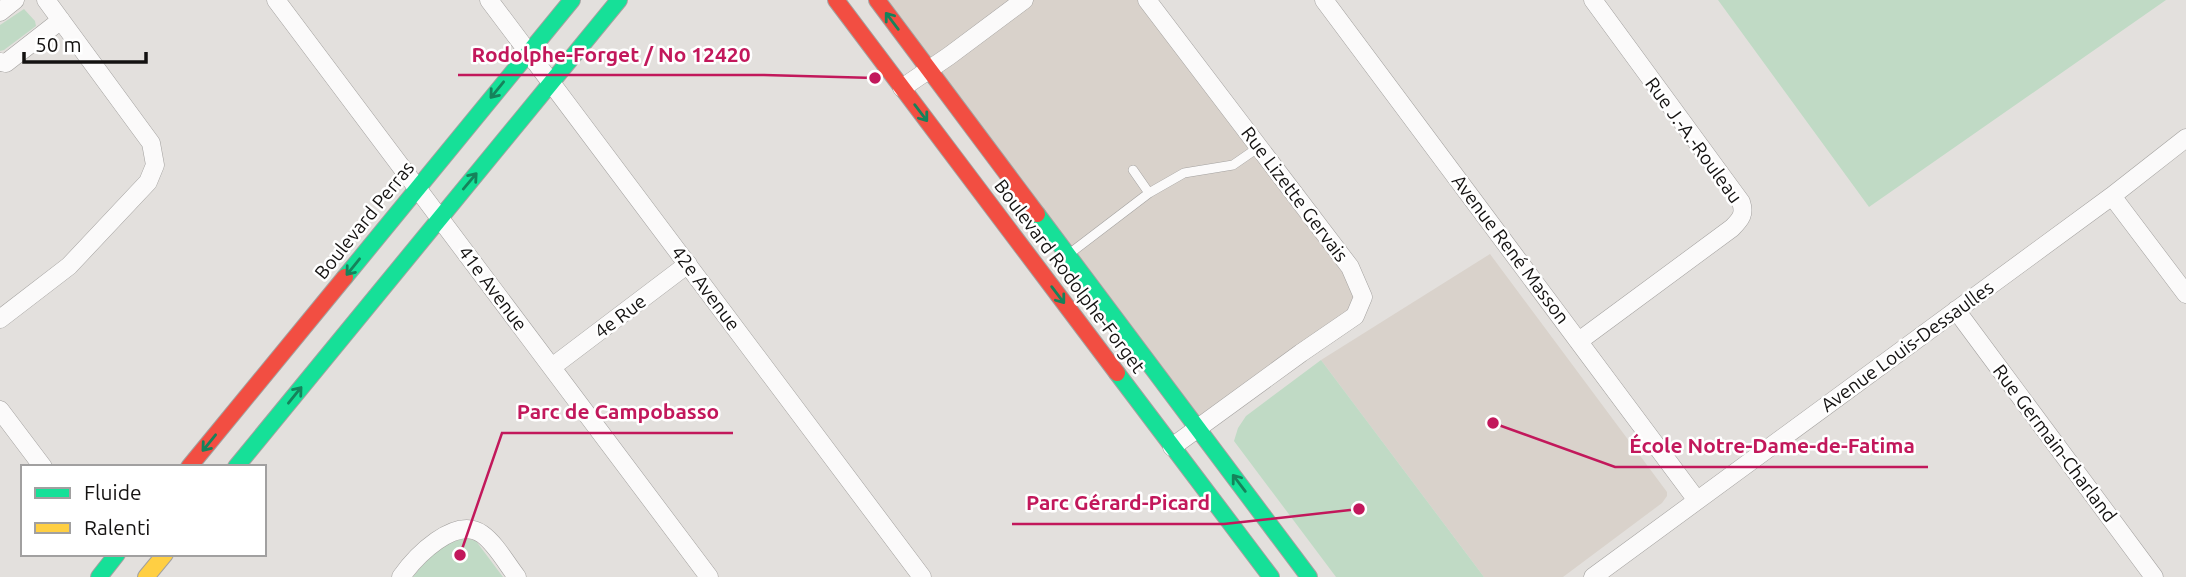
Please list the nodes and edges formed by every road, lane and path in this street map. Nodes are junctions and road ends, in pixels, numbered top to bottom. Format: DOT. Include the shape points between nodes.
graph roads {
  1 [pos="15,0"];
  2 [pos="46,0"];
  3 [pos="276,0"];
  4 [pos="489,0"];
  5 [pos="572,0"];
  6 [pos="618,0"];
  7 [pos="836,0"];
  8 [pos="877,0"];
  9 [pos="1147,0"];
  10 [pos="1324,0"];
  11 [pos="1593,0"];
  12 [pos="1014,3"];
  13 [pos="0,12"];
  14 [pos="61,20"];
  15 [pos="528,52"];
  16 [pos="0,62"];
  17 [pos="929,69"];
  18 [pos="550,83"];
  19 [pos="902,88"];
  20 [pos="2186,138"];
  21 [pos="1259,147"];
  22 [pos="1133,170"];
  23 [pos="418,188"];
  24 [pos="1149,193"];
  25 [pos="2112,196"];
  26 [pos="439,218"];
  27 [pos="1068,255"];
  28 [pos="688,264"];
  29 [pos="2186,294"];
  30 [pos="1956,310"];
  31 [pos="0,320"];
  32 [pos="1579,341"];
  33 [pos="552,368"];
  34 [pos="0,411"];
  35 [pos="1198,428"];
  36 [pos="1172,447"];
  37 [pos="41,465"];
  38 [pos="191,465"];
  39 [pos="238,465"];
  40 [pos="1696,499"];
  41 [pos="163,556"];
  42 [pos="112,557"];
  43 [pos="99,577"];
  44 [pos="123,577"];
  45 [pos="146,577"];
  46 [pos="401,577"];
  47 [pos="517,577"];
  48 [pos="709,577"];
  49 [pos="922,577"];
  50 [pos="1271,577"];
  51 [pos="1309,577"];
  52 [pos="1593,577"];
  53 [pos="2154,577"];
  1 -- 13 [label="street"];
  2 -- 14 [label="street"];
  3 -- 23 [label="street, 41e Avenue"];
  4 -- 15 [label="street, 42e Avenue"];
  5 -- 15 [label="street, Boulevard Perras"];
  6 -- 18 [label="street"];
  7 -- 19 [label="street, Boulevard Rodolphe-Forget"];
  17 -- 8 [label="street, Boulevard Rodolphe-Forget, one-way"];
  9 -- 21 [label="street, Rue Lizette Gervais"];
  10 -- 32 [label="street, Avenue René Masson"];
  11 -- 32 [label="street, Rue J.-A.-Rouleau" via="1744,211 1732,229"];
  12 -- 17 [label="street"];
  14 -- 16 [label="street" via="6,63"];
  14 -- 31 [label="street" via="151,143 155,165 148,182 69,267"];
  15 -- 18 [label="street, 42e Avenue"];
  15 -- 23 [label="street, Boulevard Perras, one-way"];
  17 -- 19 [label="street"];
  17 -- 27 [label="street, Boulevard Rodolphe-Forget"];
  26 -- 18 [label="street, one-way"];
  18 -- 28 [label="street, 42e Avenue"];
  19 -- 36 [label="street, Boulevard Rodolphe-Forget, one-way"];
  20 -- 25 [label="street, Avenue Louis-Dessaulles"];
  21 -- 24 [label="lane" via="1233,165 1184,173"];
  21 -- 35 [label="street, Rue Lizette Gervais" via="1350,267 1363,297 1355,316"];
  22 -- 24 [label="lane"];
  23 -- 26 [label="street, 41e Avenue"];
  23 -- 38 [label="street, Boulevard Perras, one-way"];
  24 -- 27 [label="lane"];
  25 -- 29 [label="street"];
  25 -- 30 [label="street, Avenue Louis-Dessaulles"];
  26 -- 33 [label="street, 41e Avenue"];
  39 -- 26 [label="street, one-way"];
  27 -- 35 [label="street, Boulevard Rodolphe-Forget"];
  28 -- 33 [label="street, 4e Rue"];
  28 -- 49 [label="street, 42e Avenue"];
  30 -- 40 [label="street, Avenue Louis-Dessaulles"];
  30 -- 53 [label="street, Rue Germain-Charland"];
  32 -- 40 [label="street, Avenue René Masson"];
  33 -- 48 [label="street, 41e Avenue"];
  34 -- 37 [label="street"];
  35 -- 36 [label="street, Rue Lizette Gervais"];
  51 -- 35 [label="street, Boulevard Rodolphe-Forget, one-way"];
  36 -- 50 [label="street, Boulevard Rodolphe-Forget"];
  40 -- 52 [label="street, Avenue Louis-Dessaulles"];
  41 -- 45 [label="street"];
  42 -- 43 [label="street"];
  42 -- 44 [label="street"];
  46 -- 47 [label="street" via="429,547 451,533 471,529 487,539"];
}
